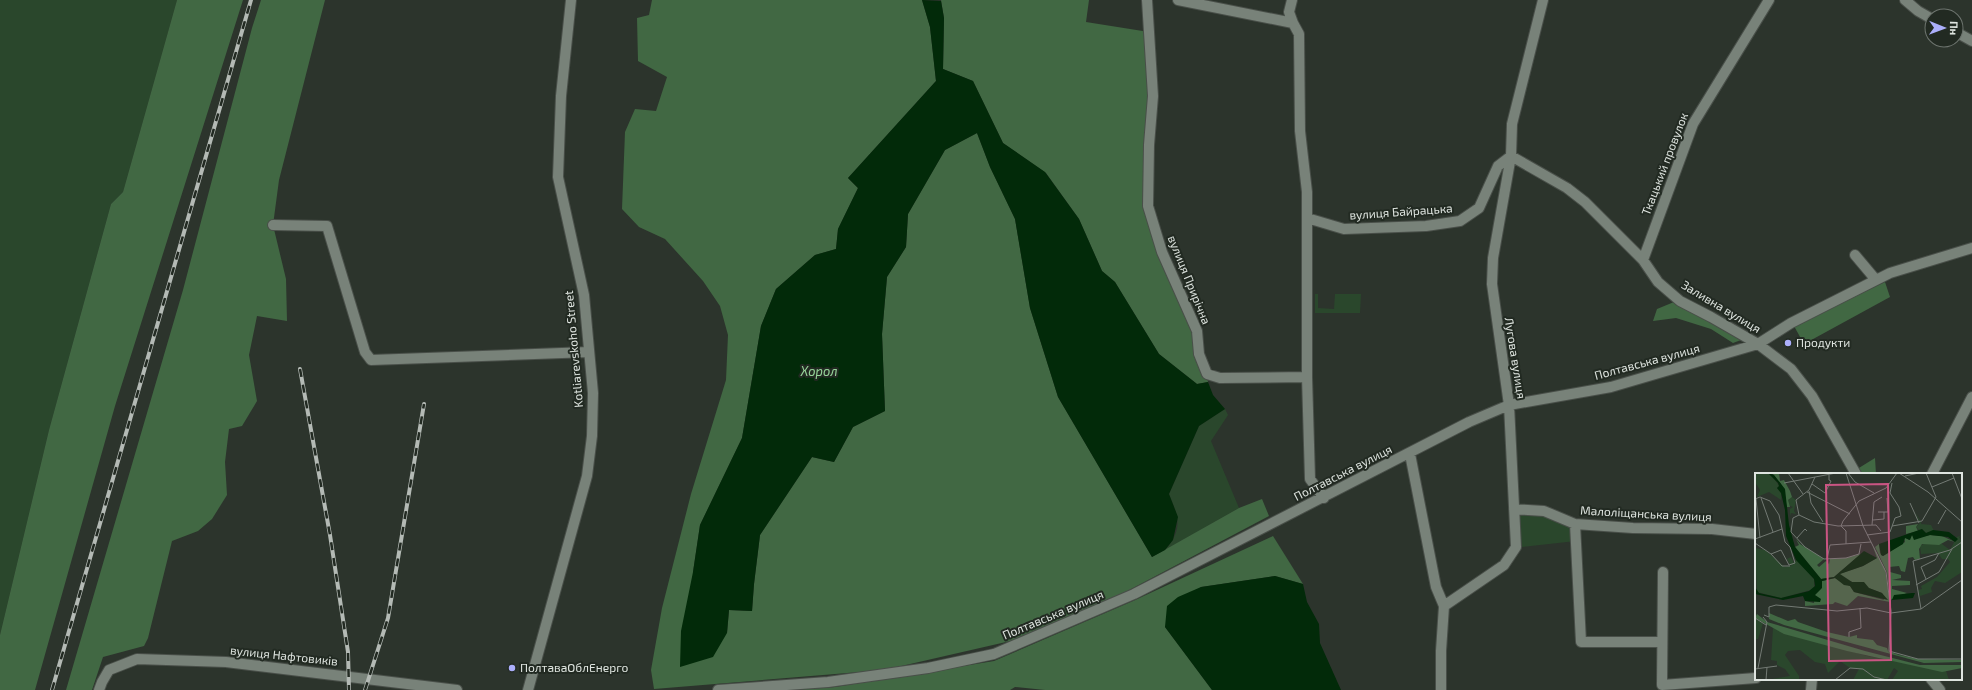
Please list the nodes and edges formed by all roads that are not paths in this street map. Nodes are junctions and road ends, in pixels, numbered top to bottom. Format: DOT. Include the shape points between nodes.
graph roads {
  1 [pos="571,0"];
  2 [pos="1147,0"];
  3 [pos="1178,0"];
  4 [pos="1292,0"];
  5 [pos="1543,0"];
  6 [pos="1769,0"];
  7 [pos="1905,0"];
  8 [pos="1924,14"];
  9 [pos="1294,23"];
  10 [pos="1511,156"];
  11 [pos="1307,218"];
  12 [pos="272,225"];
  13 [pos="1972,248"];
  14 [pos="1856,255"];
  15 [pos="1643,260"];
  16 [pos="1876,280"];
  17 [pos="1758,344"];
  18 [pos="589,352"];
  19 [pos="1307,377"];
  20 [pos="1972,397"];
  21 [pos="1509,405"];
  22 [pos="1410,454"];
  23 [pos="1855,473"];
  24 [pos="1933,473"];
  25 [pos="1324,498"];
  26 [pos="1514,509"];
  27 [pos="1575,524"];
  28 [pos="1755,534"];
  29 [pos="1662,572"];
  30 [pos="1444,606"];
  31 [pos="1662,642"];
  32 [pos="1755,678"];
  33 [pos="1812,680"];
  34 [pos="1932,680"];
  35 [pos="99,690"];
  36 [pos="458,690"];
  37 [pos="528,690"];
  38 [pos="718,690"];
  39 [pos="1441,690"];
  40 [pos="1811,690"];
  41 [pos="1940,690"];
  1 -- 18 [label="street, Kotliarevskoho Street" via="561,96 558,177 584,295"];
  2 -- 19 [label="street, вулиця Прирічна" via="1153,96 1148,206 1162,252 1197,331 1199,354 1207,374 1220,378"];
  3 -- 9 [label="street"];
  4 -- 9 [label="street" via="1289,12"];
  5 -- 10 [label="street, Лугова вулиця" via="1512,124"];
  6 -- 15 [label="street, Ткацький провулок" via="1693,124"];
  7 -- 8 [label="street"];
  9 -- 11 [label="street" via="1299,34 1300,131 1307,192"];
  10 -- 11 [label="street, вулиця Байрацька" via="1498,166 1480,208 1460,221 1426,226 1344,228"];
  10 -- 15 [label="street, Заливна вулиця" via="1567,188 1585,202"];
  10 -- 21 [label="street, Лугова вулиця" via="1493,258 1492,284"];
  11 -- 19 [label="street"];
  12 -- 18 [label="street" via="327,226 364,352 371,360"];
  13 -- 16 [label="street, Полтавська вулиця" via="1890,273"];
  14 -- 16 [label="street"];
  15 -- 17 [label="street, Заливна вулиця" via="1658,282 1680,301"];
  16 -- 17 [label="street, Полтавська вулиця" via="1791,323"];
  17 -- 21 [label="street, Полтавська вулиця" via="1611,387"];
  17 -- 23 [label="street, Заливна вулиця" via="1791,370 1812,396"];
  18 -- 37 [label="street, Kotliarevskoho Street" via="593,393 587,476"];
  19 -- 25 [label="street" via="1310,479"];
  20 -- 24 [label="street"];
  21 -- 22 [label="street, Полтавська вулиця" via="1469,422"];
  21 -- 26 [label="street, Лугова вулиця"];
  22 -- 25 [label="street, Полтавська вулиця"];
  22 -- 30 [label="street" via="1436,587"];
  25 -- 38 [label="street, Полтавська вулиця" via="1134,594 994,654 928,668 828,682"];
  26 -- 27 [label="street, Малоліщанська вулиця" via="1544,510"];
  26 -- 30 [label="street, Лугова вулиця" via="1516,547 1504,565"];
  27 -- 28 [label="street, Малоліщанська вулиця" via="1712,529"];
  27 -- 31 [label="street" via="1581,642"];
  29 -- 31 [label="street"];
  30 -- 39 [label="street"];
  31 -- 32 [label="street" via="1662,685"];
  33 -- 40 [label="street"];
  34 -- 41 [label="street"];
  35 -- 36 [label="street, вулиця Нафтовиків" via="110,670 137,659 226,662"];
}
